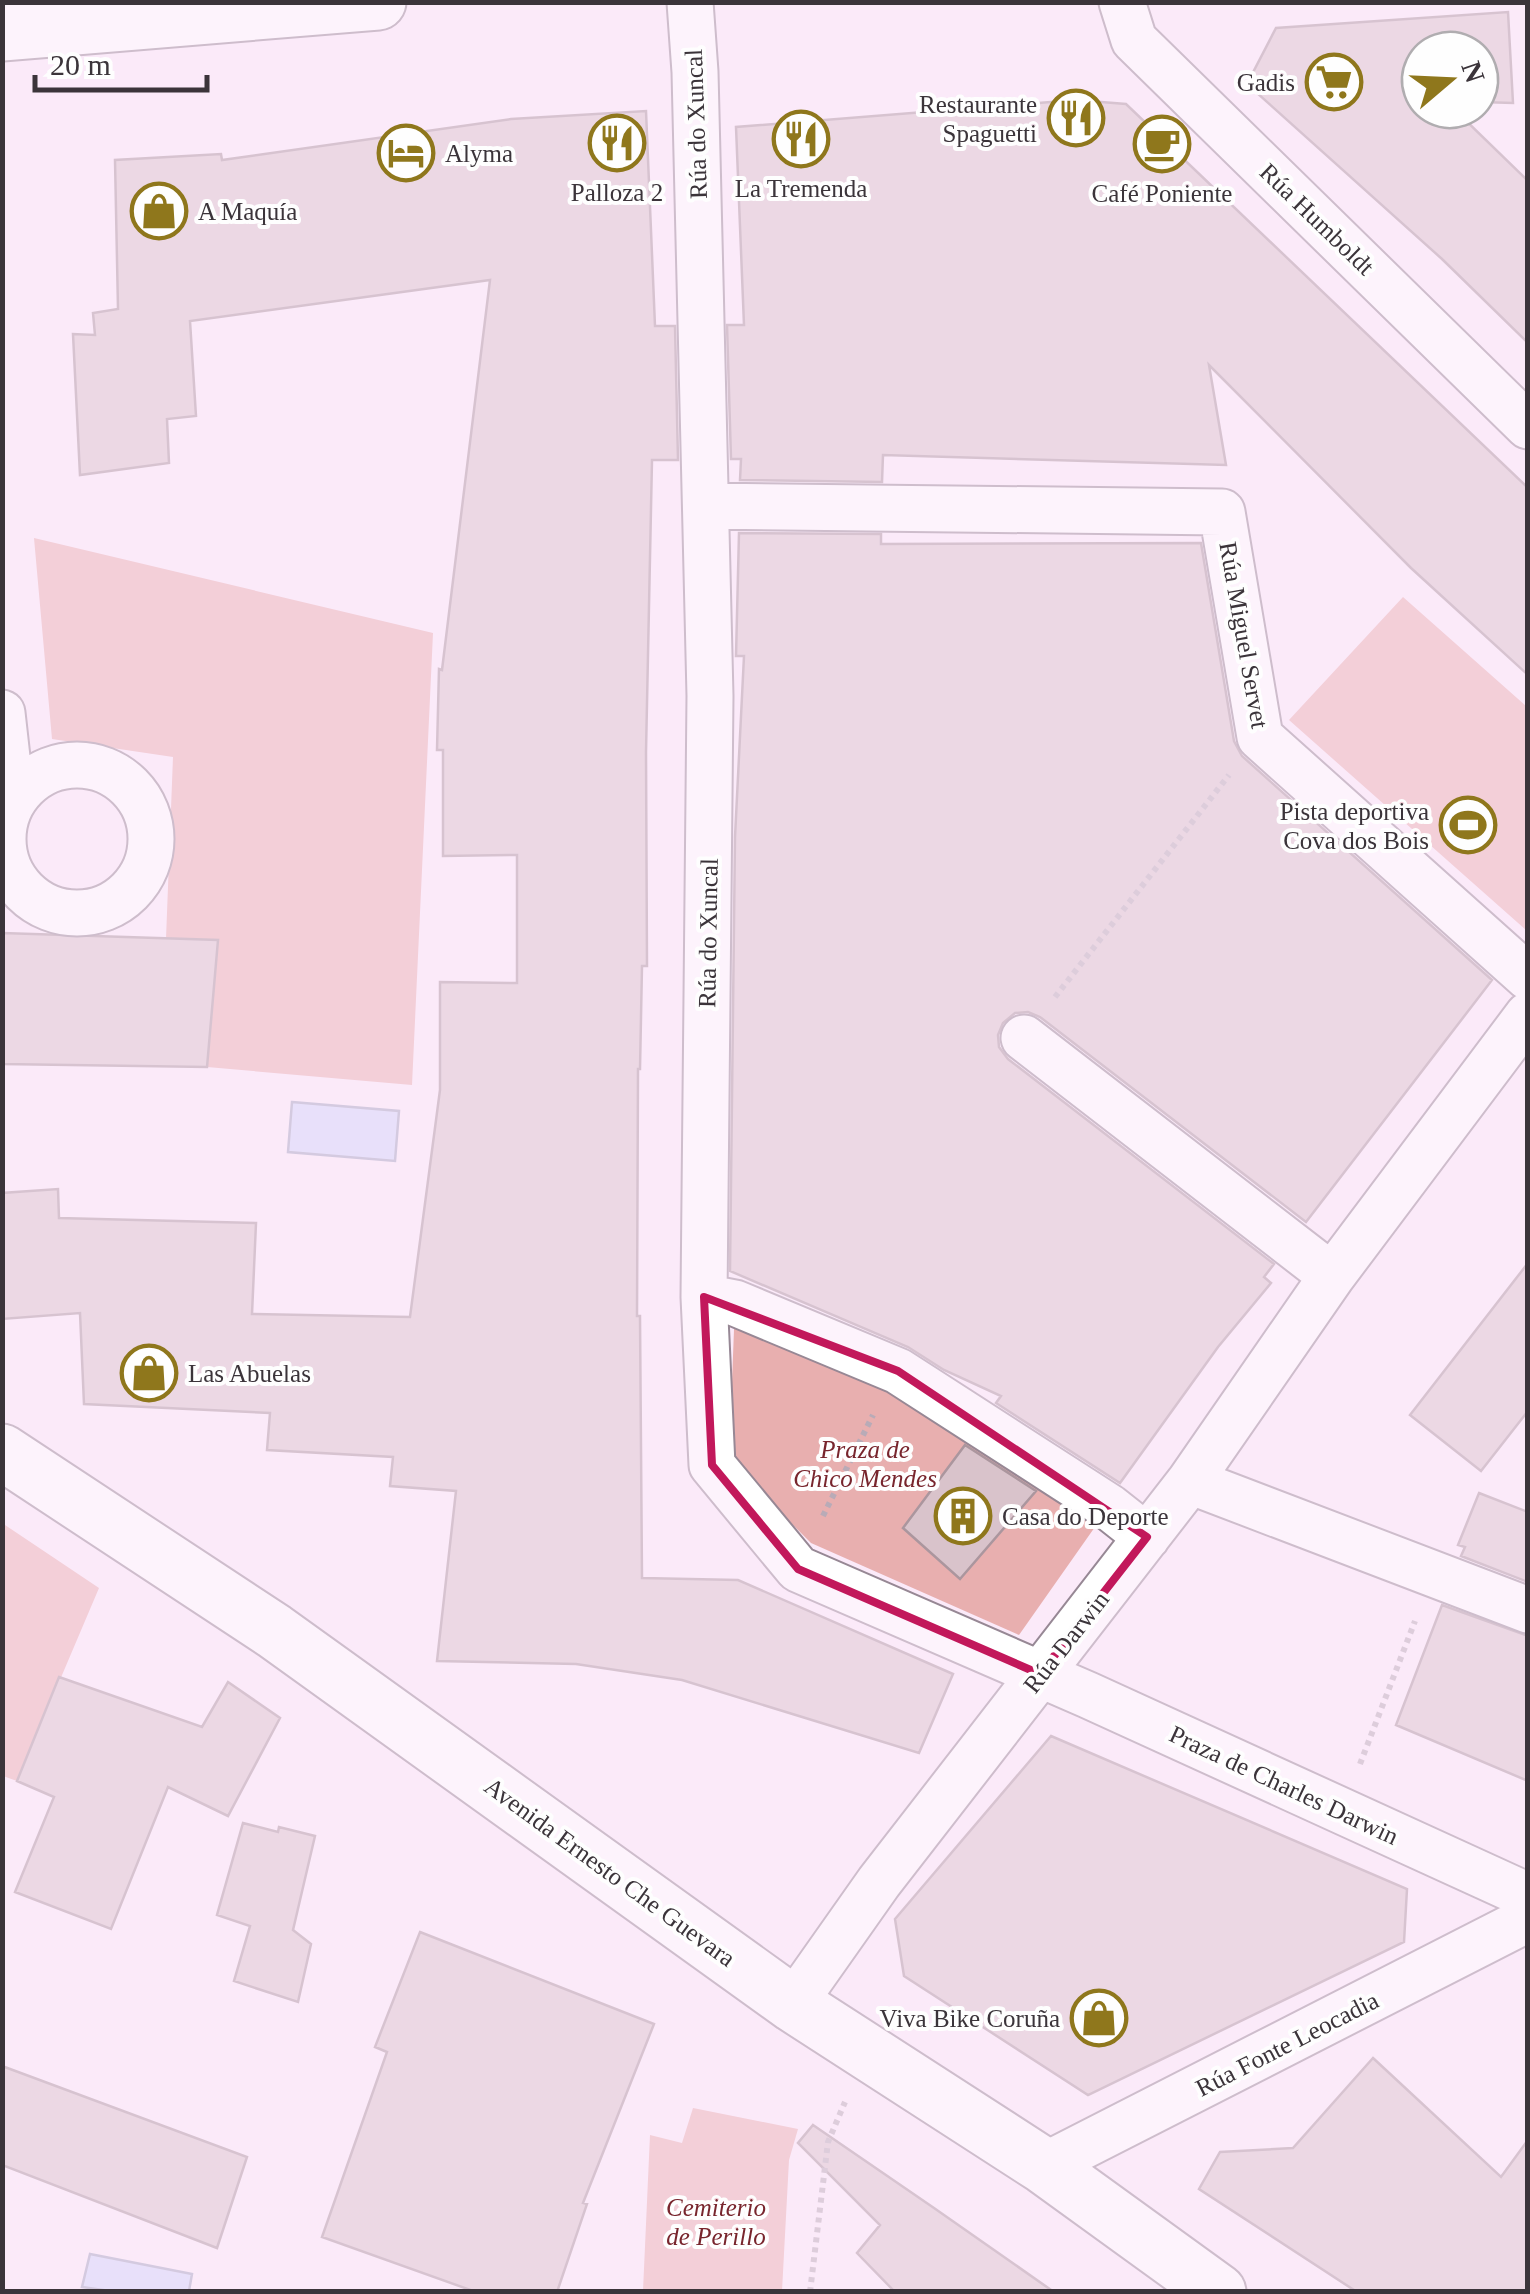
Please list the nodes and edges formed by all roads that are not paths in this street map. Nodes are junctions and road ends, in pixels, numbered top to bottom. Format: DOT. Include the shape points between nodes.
graph roads {
  1 [pos="378,2"];
  2 [pos="690,2"];
  3 [pos="1122,2"];
  4 [pos="2,33"];
  5 [pos="1528,426"];
  6 [pos="706,506"];
  7 [pos="2,713"];
  8 [pos="12,802"];
  9 [pos="1528,977"];
  10 [pos="1528,1015"];
  11 [pos="1024,1038"];
  12 [pos="1332,1276"];
  13 [pos="704,1297"];
  14 [pos="2,1452"];
  15 [pos="1190,1480"];
  16 [pos="1147,1536"];
  17 [pos="1528,1610"];
  18 [pos="1040,1674"];
  19 [pos="1528,1896"];
  20 [pos="1528,1919"];
  21 [pos="793,2004"];
  22 [pos="1044,2166"];
  23 [pos="1218,2292"];
  1 -- 4 [label="main road"];
  2 -- 6 [label="street, Rúa do Xuncal"];
  3 -- 5 [label="street, Rúa Humboldt" via="1134,40"];
  6 -- 9 [label="street, Rúa Miguel Servet" via="1222,512 1260,737"];
  6 -- 13 [label="street, Rúa do Xuncal"];
  7 -- 8 [label="street"];
  10 -- 12 [label="street, Rúa Darwin"];
  11 -- 12 [label="street"];
  12 -- 15 [label="street, Rúa Darwin"];
  13 -- 16 [label="street" via="735,1302 898,1370"];
  13 -- 18 [label="street, Rúa do Xuncal" via="712,1465 798,1570"];
  14 -- 21 [label="main road, Avenida Ernesto Che Guevara" via="274,1632"];
  15 -- 16 [label="street, Rúa Darwin"];
  15 -- 17 [label="street"];
  16 -- 18 [label="street, Rúa Darwin"];
  18 -- 19 [label="street, Praza de Charles Darwin"];
  18 -- 21 [label="street, Rúa Darwin"];
  20 -- 22 [label="street, Rúa Fonte Leocadia"];
  21 -- 22 [label="main road, Avenida Ernesto Che Guevara"];
  22 -- 23 [label="main road, Avenida Ernesto Che Guevara"];
}
